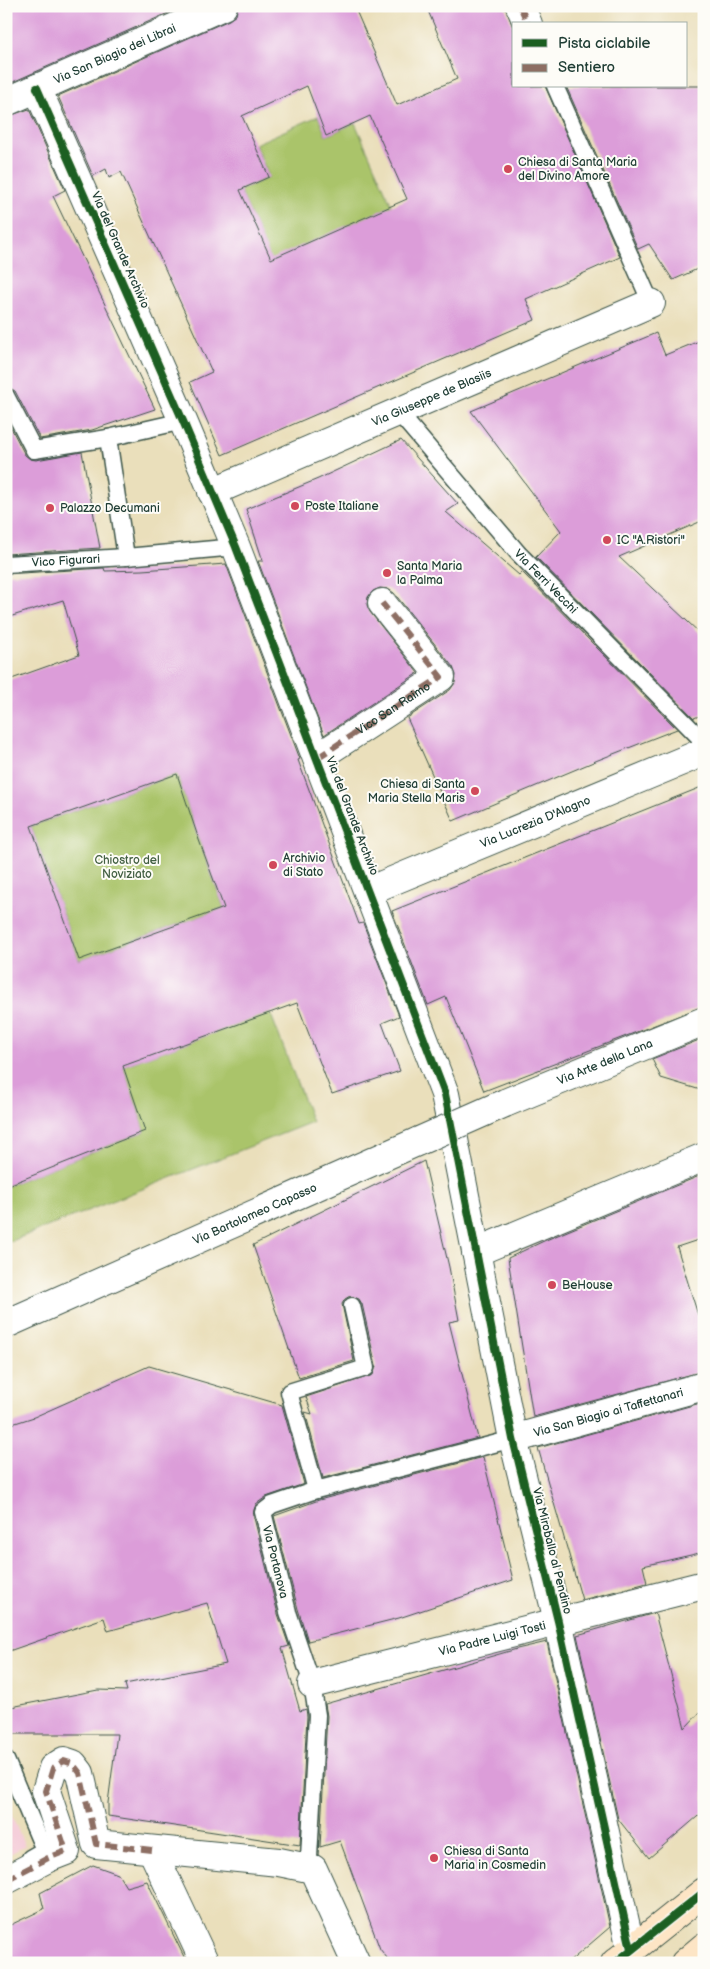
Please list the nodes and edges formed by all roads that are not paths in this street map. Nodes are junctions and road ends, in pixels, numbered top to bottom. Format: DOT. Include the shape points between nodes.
graph roads {
  1 [pos="223,6"];
  2 [pos="520,6"];
  3 [pos="527,22"];
  4 [pos="37,88"];
  5 [pos="556,88"];
  6 [pos="6,102"];
  7 [pos="651,303"];
  8 [pos="6,396"];
  9 [pos="398,412"];
  10 [pos="183,421"];
  11 [pos="108,438"];
  12 [pos="212,492"];
  13 [pos="236,547"];
  14 [pos="126,557"];
  15 [pos="6,564"];
  16 [pos="382,603"];
  17 [pos="704,742"];
  18 [pos="704,752"];
  19 [pos="317,758"];
  20 [pos="368,890"];
  21 [pos="704,1021"];
  22 [pos="505,1103"];
  23 [pos="457,1157"];
  24 [pos="704,1157"];
  25 [pos="476,1252"];
  26 [pos="352,1306"];
  27 [pos="6,1324"];
  28 [pos="704,1386"];
  29 [pos="513,1439"];
  30 [pos="316,1490"];
  31 [pos="704,1585"];
  32 [pos="558,1621"];
  33 [pos="312,1684"];
  34 [pos="6,1760"];
  35 [pos="152,1850"];
  36 [pos="313,1869"];
  37 [pos="6,1872"];
  38 [pos="6,1880"];
  39 [pos="704,1892"];
  40 [pos="704,1947"];
  41 [pos="623,1956"];
  42 [pos="354,1962"];
  43 [pos="205,1963"];
  44 [pos="685,1963"];
  1 -- 4 [label="street, Via San Biagio dei Librai"];
  2 -- 3 [label="street"];
  4 -- 6 [label="street, Via San Biagio dei Librai"];
  4 -- 10 [label="street, Via del Grande Archivio"];
  5 -- 7 [label="lane"];
  7 -- 9 [label="street, Via Giuseppe de Blasiis"];
  8 -- 11 [label="lane" via="34,450"];
  9 -- 12 [label="street, Via Giuseppe de Blasiis"];
  9 -- 17 [label="lane, Via Ferri Vecchi" via="518,553"];
  10 -- 11 [label="lane"];
  10 -- 12 [label="street, Via del Grande Archivio"];
  11 -- 14 [label="lane"];
  12 -- 13 [label="street, Via del Grande Archivio"];
  13 -- 14 [label="lane, Vico Figurari"];
  13 -- 19 [label="street, Via del Grande Archivio"];
  14 -- 15 [label="lane, Vico Figurari"];
  16 -- 19 [label="street, Vico San Raimo" via="441,677"];
  18 -- 20 [label="street, Via Lucrezia D'Alagno"];
  19 -- 20 [label="street, Via del Grande Archivio"];
  20 -- 23 [label="street, Via del Grande Archivio" via="445,1094"];
  21 -- 22 [label="street, Via Arte della Lana"];
  22 -- 27 [label="street, Via Bartolomeo Capasso, bridge"];
  23 -- 25 [label="street, Via Miroballo al Pendino"];
  24 -- 25 [label="street"];
  25 -- 29 [label="street, Via Miroballo al Pendino"];
  26 -- 30 [label="lane" via="366,1368 289,1392"];
  28 -- 29 [label="street, Via San Biagio ai Taffettanari"];
  29 -- 30 [label="lane, Via Portanova"];
  29 -- 32 [label="street, Via Miroballo al Pendino"];
  30 -- 33 [label="lane, Via Portanova" via="272,1505 263,1512 288,1612"];
  31 -- 32 [label="street, Via Padre Luigi Tosti"];
  32 -- 33 [label="street, Via Padre Luigi Tosti"];
  32 -- 41 [label="street, Via Miroballo al Pendino"];
  33 -- 36 [label="lane, Via Portanova" via="317,1714 309,1857"];
  34 -- 37 [label="lane" via="44,1850"];
  35 -- 36 [label="street" via="279,1862"];
  35 -- 38 [label="street" via="96,1844 80,1773 73,1764 64,1761 53,1768 46,1791 66,1851"];
  35 -- 43 [label="street"];
  36 -- 42 [label="street"];
  39 -- 41 [label="main road"];
  40 -- 44 [label="main road"];
}
